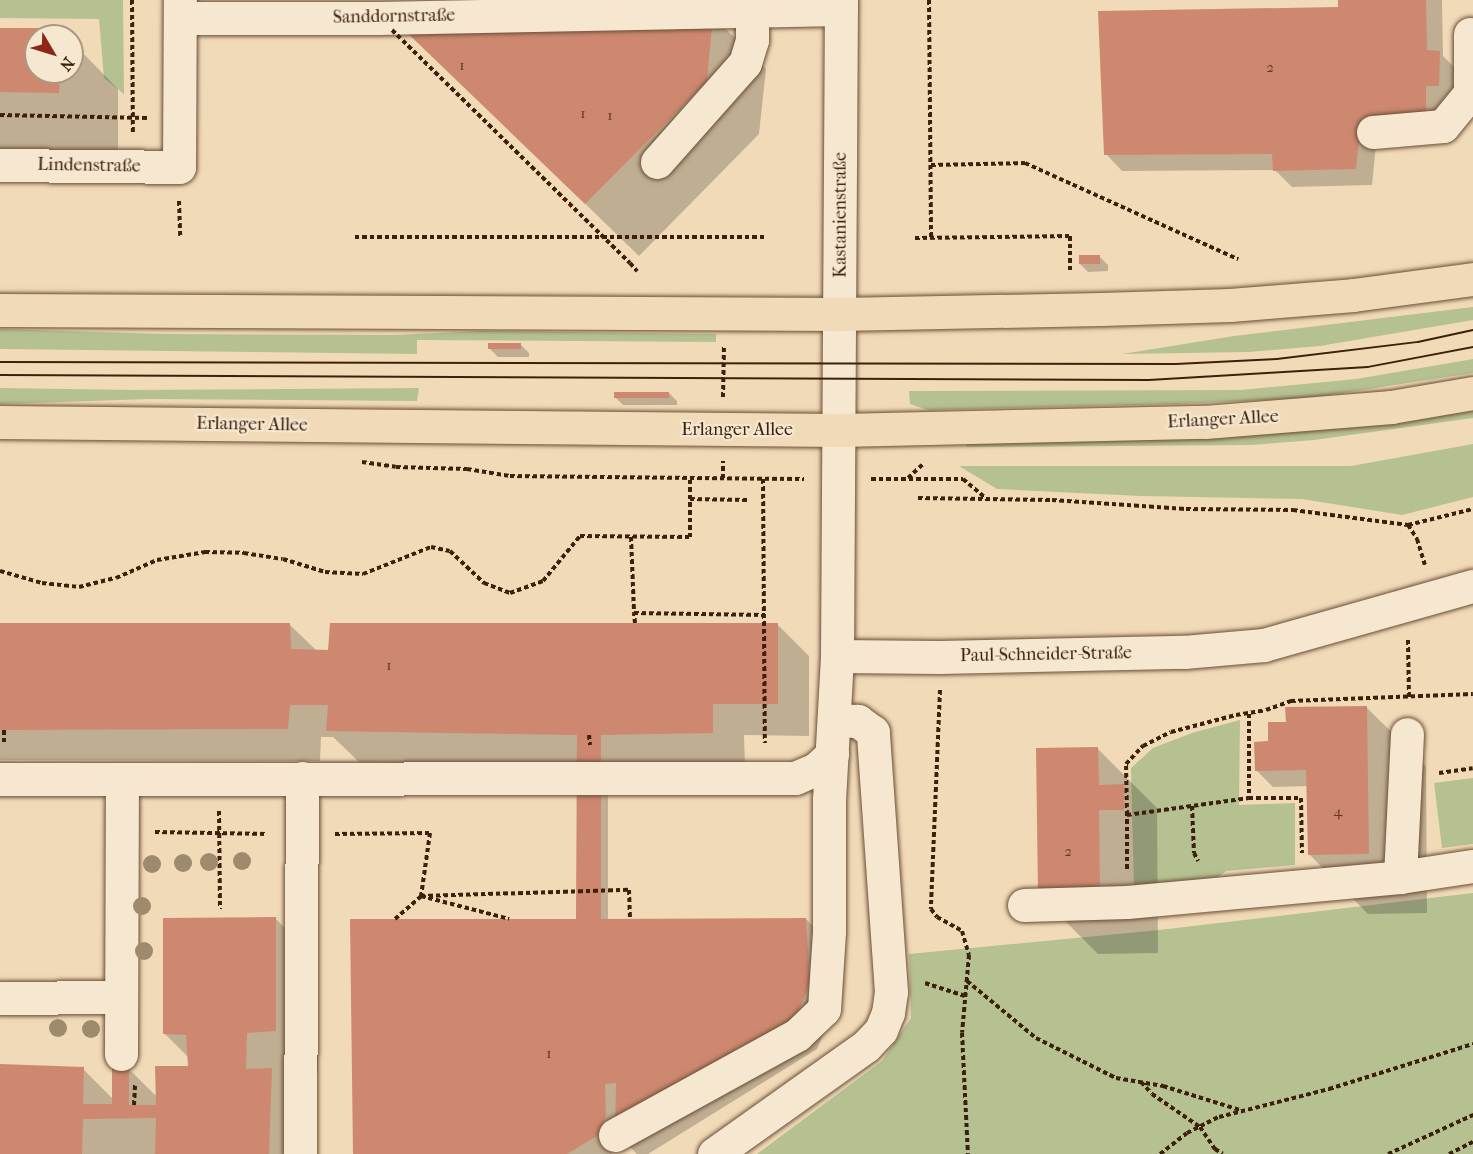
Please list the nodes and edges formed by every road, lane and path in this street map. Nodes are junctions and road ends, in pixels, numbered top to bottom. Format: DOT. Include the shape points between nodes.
graph roads {
  1 [pos="132,0"];
  2 [pos="929,0"];
  3 [pos="841,4"];
  4 [pos="180,9"];
  5 [pos="752,9"];
  6 [pos="392,30"];
  7 [pos="1470,34"];
  8 [pos="1471,93"];
  9 [pos="0,116"];
  10 [pos="133,117"];
  11 [pos="1373,132"];
  12 [pos="657,162"];
  13 [pos="0,165"];
  14 [pos="931,165"];
  15 [pos="134,166"];
  16 [pos="179,167"];
  17 [pos="355,237"];
  18 [pos="764,237"];
  19 [pos="915,238"];
  20 [pos="932,238"];
  21 [pos="1238,259"];
  22 [pos="638,271"];
  23 [pos="1070,271"];
  24 [pos="1473,279"];
  25 [pos="0,310"];
  26 [pos="724,313"];
  27 [pos="840,314"];
  28 [pos="1473,393"];
  29 [pos="0,422"];
  30 [pos="724,430"];
  31 [pos="840,430"];
  32 [pos="510,476"];
  33 [pos="690,478"];
  34 [pos="723,478"];
  35 [pos="763,479"];
  36 [pos="815,479"];
  37 [pos="870,479"];
  38 [pos="918,498"];
  39 [pos="986,498"];
  40 [pos="690,500"];
  41 [pos="749,500"];
  42 [pos="1473,509"];
  43 [pos="1408,525"];
  44 [pos="632,537"];
  45 [pos="0,571"];
  46 [pos="1429,574"];
  47 [pos="1473,586"];
  48 [pos="634,613"];
  49 [pos="765,615"];
  50 [pos="635,623"];
  51 [pos="1408,638"];
  52 [pos="837,656"];
  53 [pos="940,687"];
  54 [pos="1473,694"];
  55 [pos="1409,696"];
  56 [pos="1249,714"];
  57 [pos="834,720"];
  58 [pos="4,730"];
  59 [pos="1407,734"];
  60 [pos="589,735"];
  61 [pos="765,743"];
  62 [pos="590,745"];
  63 [pos="4,747"];
  64 [pos="832,753"];
  65 [pos="302,778"];
  66 [pos="0,779"];
  67 [pos="122,779"];
  68 [pos="218,779"];
  69 [pos="1249,798"];
  70 [pos="1192,806"];
  71 [pos="1127,814"];
  72 [pos="430,833"];
  73 [pos="1200,865"];
  74 [pos="1473,866"];
  75 [pos="1400,877"];
  76 [pos="1302,886"];
  77 [pos="422,896"];
  78 [pos="1127,902"];
  79 [pos="1024,905"];
  80 [pos="220,909"];
  81 [pos="630,918"];
  82 [pos="395,919"];
  83 [pos="509,919"];
  84 [pos="918,981"];
  85 [pos="966,981"];
  86 [pos="965,996"];
  87 [pos="121,997"];
  88 [pos="0,998"];
  89 [pos="1473,1044"];
  90 [pos="121,1054"];
  91 [pos="1141,1082"];
  92 [pos="1241,1110"];
  93 [pos="1473,1115"];
  94 [pos="1200,1127"];
  95 [pos="615,1135"];
  96 [pos="1473,1142"];
  97 [pos="300,1154"];
  98 [pos="714,1154"];
  99 [pos="968,1154"];
  100 [pos="1160,1154"];
  101 [pos="1222,1154"];
  102 [pos="1388,1154"];
  103 [pos="1449,1154"];
  1 -- 10 [label="path"];
  2 -- 14 [label="path"];
  3 -- 5 [label="street, Sanddornstraße"];
  3 -- 27 [label="street, Kastanienstraße"];
  4 -- 5 [label="street, Sanddornstraße" via="378,18"];
  4 -- 16 [label="street, Sanddornstraße"];
  5 -- 12 [label="street" via="752,40 745,63"];
  6 -- 22 [label="path, bridge"];
  7 -- 8 [label="street"];
  8 -- 11 [label="street" via="1443,126"];
  9 -- 10 [label="path"];
  10 -- 15 [label="path"];
  13 -- 15 [label="street, Lindenstraße"];
  14 -- 20 [label="path"];
  14 -- 21 [label="path" via="1024,163"];
  15 -- 16 [label="street, Lindenstraße"];
  17 -- 18 [label="path"];
  19 -- 20 [label="path"];
  20 -- 23 [label="path" via="1070,236"];
  24 -- 27 [label="main road" via="1353,295 1230,305"];
  25 -- 26 [label="main road"];
  26 -- 27 [label="main road"];
  26 -- 30 [label="path"];
  27 -- 31 [label="street, Kastanienstraße"];
  28 -- 31 [label="main road, Erlanger Allee" via="1380,409 1217,421"];
  29 -- 30 [label="main road, Erlanger Allee"];
  30 -- 31 [label="main road, Erlanger Allee"];
  30 -- 34 [label="path"];
  31 -- 52 [label="street"];
  32 -- 33 [label="path"];
  33 -- 34 [label="path"];
  33 -- 40 [label="path"];
  34 -- 35 [label="path"];
  35 -- 36 [label="path"];
  35 -- 49 [label="path"];
  37 -- 39 [label="path" via="963,479"];
  38 -- 39 [label="path"];
  39 -- 43 [label="path" via="1186,509 1293,510"];
  40 -- 41 [label="path"];
  40 -- 44 [label="path" via="690,537"];
  42 -- 43 [label="path"];
  43 -- 46 [label="path"];
  44 -- 45 [label="path" via="580,536 543,581 510,593 484,584 450,551 431,547 363,574 325,572 283,559 244,553 205,552 157,560 116,578 79,587 42,583"];
  44 -- 48 [label="path"];
  47 -- 52 [label="street, Paul-Schneider-Straße" via="1264,645 1184,652"];
  48 -- 49 [label="path"];
  48 -- 50 [label="path"];
  49 -- 61 [label="path"];
  51 -- 55 [label="path"];
  52 -- 57 [label="street"];
  53 -- 85 [label="path" via="931,909 937,917 962,931 969,955"];
  54 -- 55 [label="path"];
  55 -- 56 [label="path" via="1291,701"];
  55 -- 59 [label="path"];
  56 -- 69 [label="path"];
  56 -- 71 [label="path" via="1171,732 1143,746 1126,764"];
  57 -- 64 [label="street"];
  57 -- 98 [label="street" via="858,721 873,732 891,992 888,1013 881,1030 866,1046"];
  58 -- 63 [label="path"];
  59 -- 75 [label="street"];
  60 -- 62 [label="path"];
  64 -- 65 [label="street" via="816,769 795,778"];
  64 -- 95 [label="street" via="824,1009 797,1035"];
  65 -- 68 [label="street"];
  65 -- 97 [label="street"];
  66 -- 67 [label="street"];
  67 -- 68 [label="street"];
  67 -- 87 [label="street"];
  68 -- 80 [label="path"];
  69 -- 70 [label="path"];
  69 -- 76 [label="path" via="1301,798"];
  70 -- 71 [label="path"];
  70 -- 73 [label="path" via="1194,853"];
  71 -- 78 [label="path"];
  72 -- 77 [label="path"];
  74 -- 75 [label="street"];
  75 -- 76 [label="street"];
  76 -- 78 [label="street"];
  77 -- 81 [label="path" via="629,890"];
  77 -- 82 [label="path"];
  77 -- 83 [label="path"];
  78 -- 79 [label="street"];
  84 -- 86 [label="path"];
  85 -- 86 [label="path"];
  85 -- 91 [label="path" via="1036,1038 1116,1078"];
  86 -- 99 [label="path" via="962,1033"];
  87 -- 88 [label="street"];
  87 -- 90 [label="street"];
  89 -- 92 [label="path" via="1329,1089"];
  91 -- 92 [label="path"];
  91 -- 94 [label="path"];
  92 -- 94 [label="path"];
  93 -- 102 [label="path"];
  94 -- 100 [label="path"];
  94 -- 101 [label="path"];
  96 -- 103 [label="path"];
}
